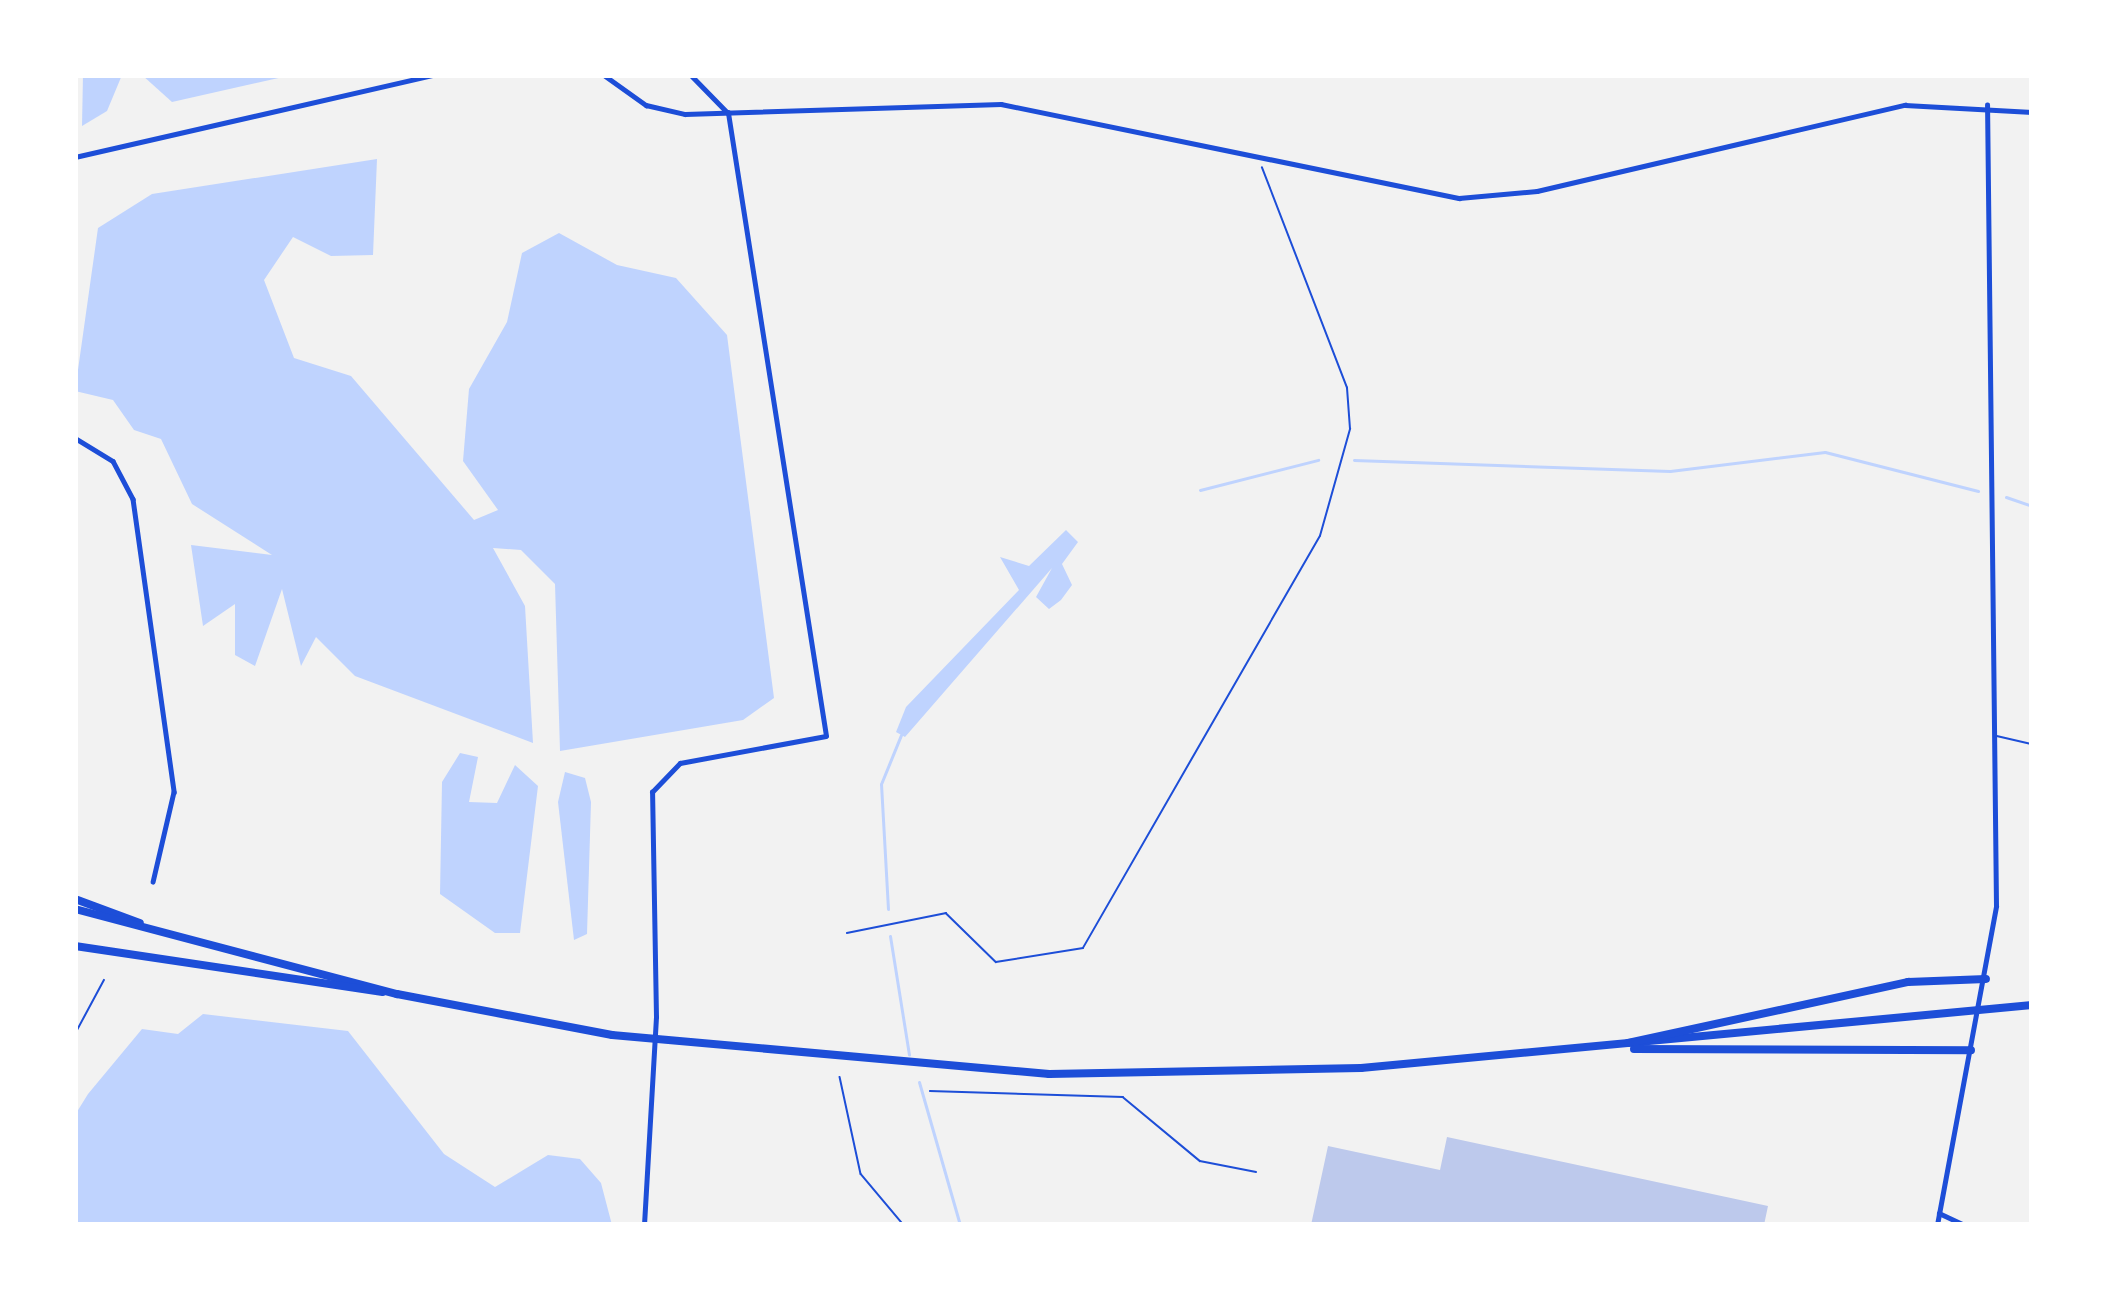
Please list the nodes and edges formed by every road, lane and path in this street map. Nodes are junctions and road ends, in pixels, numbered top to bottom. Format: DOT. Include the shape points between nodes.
graph roads {
  1 [pos="433,75"];
  2 [pos="604,75"];
  3 [pos="691,75"];
  4 [pos="1987,105"];
  5 [pos="2032,112"];
  6 [pos="728,113"];
  7 [pos="1256,155"];
  8 [pos="75,157"];
  9 [pos="75,438"];
  10 [pos="1996,736"];
  11 [pos="2032,744"];
  12 [pos="154,882"];
  13 [pos="75,899"];
  14 [pos="75,909"];
  15 [pos="170,933"];
  16 [pos="848,933"];
  17 [pos="75,946"];
  18 [pos="1986,979"];
  19 [pos="104,980"];
  20 [pos="397,994"];
  21 [pos="2029,1005"];
  22 [pos="75,1034"];
  23 [pos="1615,1047"];
  24 [pos="1971,1050"];
  25 [pos="840,1077"];
  26 [pos="930,1091"];
  27 [pos="1256,1172"];
  28 [pos="1940,1213"];
  29 [pos="644,1225"];
  30 [pos="904,1225"];
  31 [pos="1937,1225"];
  32 [pos="1965,1225"];
  1 -- 8 [label="street"];
  2 -- 6 [label="street" via="646,105"];
  3 -- 6 [label="street"];
  4 -- 5 [label="street"];
  4 -- 7 [label="street" via="1905,105 1537,191 1459,198"];
  4 -- 10 [label="street"];
  6 -- 7 [label="street" via="1000,104"];
  6 -- 29 [label="street" via="826,736 665,768 650,821 656,1018"];
  7 -- 16 [label="path" via="1348,388 1350,428 1320,536 1073,954 996,962 946,913"];
  9 -- 12 [label="street" via="113,461 133,500 174,792"];
  10 -- 11 [label="lane"];
  10 -- 18 [label="street"];
  13 -- 15 [label="highway"];
  14 -- 15 [label="highway"];
  15 -- 20 [label="highway"];
  17 -- 20 [label="highway"];
  18 -- 23 [label="highway" via="1908,982"];
  18 -- 24 [label="street"];
  19 -- 22 [label="path"];
  20 -- 23 [label="highway" via="612,1035 941,1070 1361,1068"];
  21 -- 23 [label="highway"];
  23 -- 24 [label="highway"];
  24 -- 28 [label="street"];
  25 -- 30 [label="path" via="861,1174"];
  26 -- 27 [label="path" via="1123,1097 1200,1161"];
  28 -- 31 [label="street"];
  28 -- 32 [label="street"];
}
